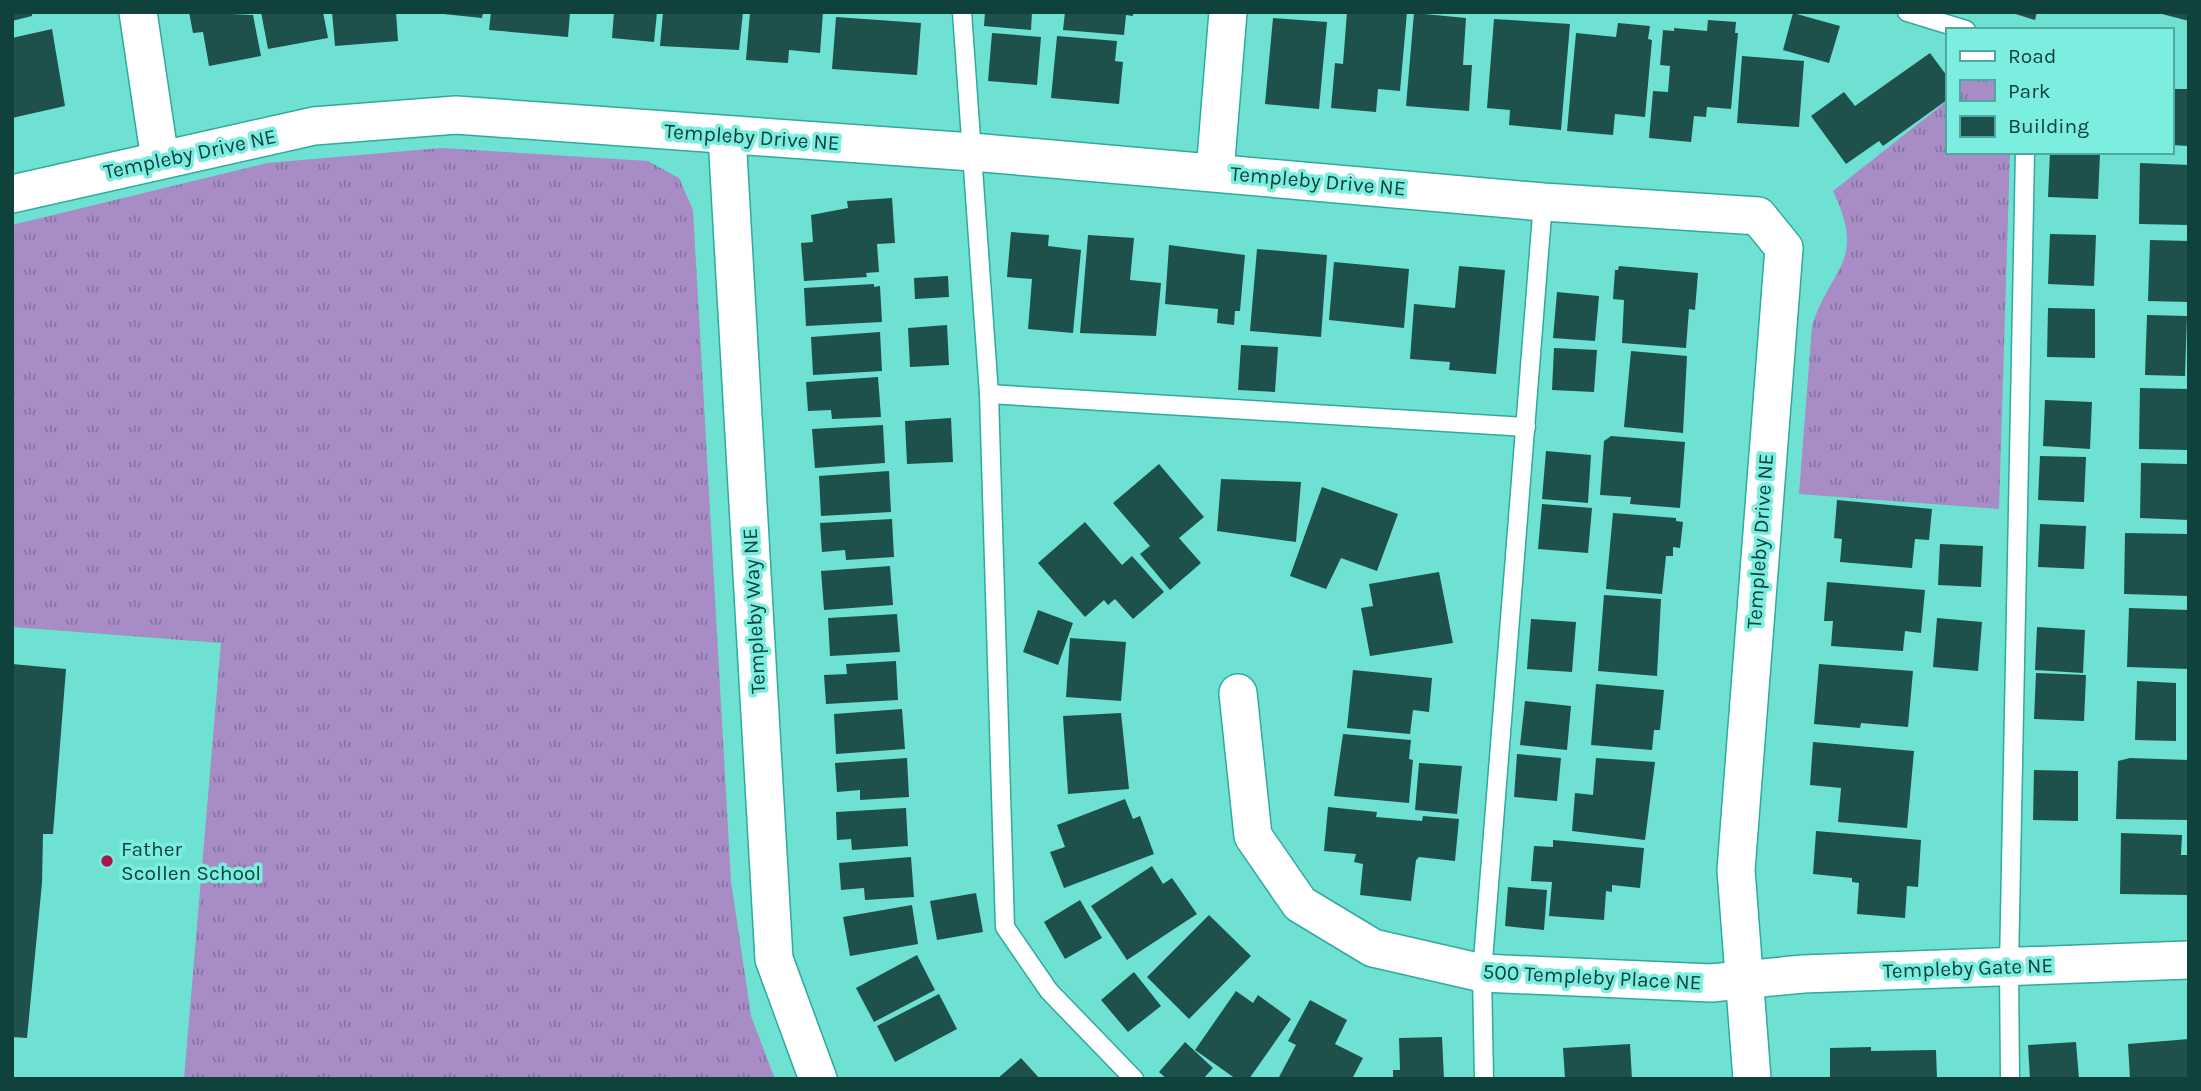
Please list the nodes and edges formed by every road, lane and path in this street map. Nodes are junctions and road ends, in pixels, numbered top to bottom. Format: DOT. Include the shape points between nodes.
graph roads {
  1 [pos="138,12"];
  2 [pos="962,12"];
  3 [pos="1228,12"];
  4 [pos="1907,12"];
  5 [pos="1959,28"];
  6 [pos="727,135"];
  7 [pos="972,152"];
  8 [pos="2025,154"];
  9 [pos="160,160"];
  10 [pos="1216,172"];
  11 [pos="12,194"];
  12 [pos="1543,202"];
  13 [pos="989,394"];
  14 [pos="1526,427"];
  15 [pos="1238,693"];
  16 [pos="2189,960"];
  17 [pos="2009,967"];
  18 [pos="1482,973"];
  19 [pos="1747,981"];
  20 [pos="818,1079"];
  21 [pos="1133,1079"];
  22 [pos="1484,1079"];
  23 [pos="1752,1079"];
  24 [pos="2010,1079"];
  1 -- 9 [label="street"];
  2 -- 7 [label="lane"];
  3 -- 10 [label="street"];
  4 -- 5 [label="lane"];
  6 -- 7 [label="street, Templeby Drive NE"];
  6 -- 9 [label="street, Templeby Drive NE" via="456,115 314,127"];
  6 -- 20 [label="street, Templeby Way NE" via="774,959"];
  7 -- 10 [label="street, Templeby Drive NE"];
  7 -- 13 [label="lane"];
  8 -- 17 [label="lane"];
  9 -- 11 [label="street, Templeby Drive NE"];
  10 -- 12 [label="street, Templeby Drive NE"];
  12 -- 14 [label="lane"];
  12 -- 19 [label="street, Templeby Drive NE" via="1758,216 1784,248 1736,870"];
  13 -- 14 [label="lane"];
  13 -- 21 [label="lane" via="1005,927 1049,991"];
  14 -- 18 [label="lane"];
  15 -- 18 [label="street, 500 Templeby Place NE" via="1253,836 1300,904 1373,948"];
  16 -- 17 [label="street, Templeby Gate NE"];
  17 -- 19 [label="street, Templeby Gate NE" via="1803,974"];
  17 -- 24 [label="lane"];
  18 -- 19 [label="street, 500 Templeby Place NE"];
  18 -- 22 [label="lane"];
  19 -- 23 [label="street, Templeby Drive NE"];
}
